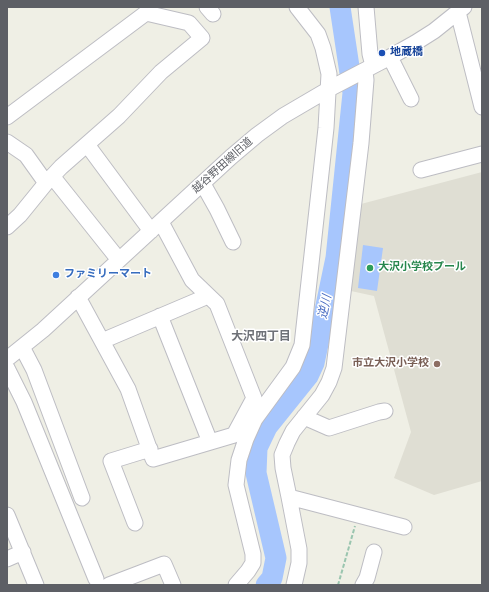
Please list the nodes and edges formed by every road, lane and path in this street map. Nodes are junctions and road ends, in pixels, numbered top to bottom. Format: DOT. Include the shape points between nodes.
graph roads {
  1 [pos="297,7"];
  2 [pos="366,7"];
  3 [pos="461,9"];
  4 [pos="390,57"];
  5 [pos="367,70"];
  6 [pos="332,87"];
  7 [pos="411,99"];
  8 [pos="482,107"];
  9 [pos="7,117"];
  10 [pos="7,142"];
  11 [pos="91,150"];
  12 [pos="482,154"];
  13 [pos="421,170"];
  14 [pos="51,182"];
  15 [pos="203,184"];
  16 [pos="156,226"];
  17 [pos="7,227"];
  18 [pos="232,242"];
  19 [pos="119,260"];
  20 [pos="208,296"];
  21 [pos="78,297"];
  22 [pos="160,316"];
  23 [pos="102,341"];
  24 [pos="22,347"];
  25 [pos="7,359"];
  26 [pos="7,368"];
  27 [pos="385,411"];
  28 [pos="304,416"];
  29 [pos="210,442"];
  30 [pos="150,449"];
  31 [pos="289,497"];
  32 [pos="82,498"];
  33 [pos="7,515"];
  34 [pos="358,515"];
  35 [pos="135,523"];
  36 [pos="404,527"];
  37 [pos="23,552"];
  38 [pos="374,552"];
  39 [pos="7,559"];
  40 [pos="102,582"];
  41 [pos="36,585"];
  42 [pos="172,585"];
  43 [pos="236,585"];
  44 [pos="294,585"];
  45 [pos="338,585"];
  46 [pos="364,585"];
  1 -- 6 [label="street" via="318,34"];
  2 -- 5 [label="street" via="370,54"];
  3 -- 4 [label="street, 越谷野田線旧道" via="434,30"];
  3 -- 8 [label="street"];
  4 -- 5 [label="street, 越谷野田線旧道"];
  4 -- 7 [label="street"];
  5 -- 6 [label="street, 越谷野田線旧道"];
  5 -- 28 [label="street" via="334,368 322,395"];
  6 -- 15 [label="street, 越谷野田線旧道" via="283,116"];
  6 -- 43 [label="street" via="302,344 293,367 255,419 239,460 236,485 253,563"];
  9 -- 14 [label="street" via="146,13 189,23 202,38 161,72 119,116 61,167"];
  10 -- 14 [label="street" via="26,155"];
  11 -- 16 [label="street"];
  12 -- 13 [label="street"];
  14 -- 17 [label="street"];
  14 -- 19 [label="street"];
  15 -- 16 [label="street, 越谷野田線旧道"];
  15 -- 18 [label="street"];
  16 -- 19 [label="street, 越谷野田線旧道"];
  16 -- 20 [label="street" via="192,280"];
  19 -- 21 [label="street, 越谷野田線旧道"];
  20 -- 22 [label="street"];
  20 -- 29 [label="street" via="217,304 254,398 234,435"];
  21 -- 23 [label="street"];
  21 -- 24 [label="street, 越谷野田線旧道"];
  22 -- 23 [label="street"];
  22 -- 29 [label="street"];
  23 -- 30 [label="street" via="128,389"];
  24 -- 25 [label="street, 越谷野田線旧道"];
  24 -- 32 [label="street" via="34,370"];
  26 -- 40 [label="street"];
  27 -- 28 [label="street" via="330,428"];
  28 -- 31 [label="street" via="293,430 282,455 282,468"];
  29 -- 30 [label="street" via="154,458"];
  30 -- 35 [label="street" via="111,461"];
  31 -- 34 [label="street"];
  31 -- 44 [label="street" via="299,563"];
  33 -- 37 [label="street"];
  34 -- 36 [label="street"];
  34 -- 45 [label="path"];
  37 -- 39 [label="street"];
  37 -- 41 [label="street"];
  38 -- 46 [label="street"];
  40 -- 42 [label="street" via="164,564"];
}
